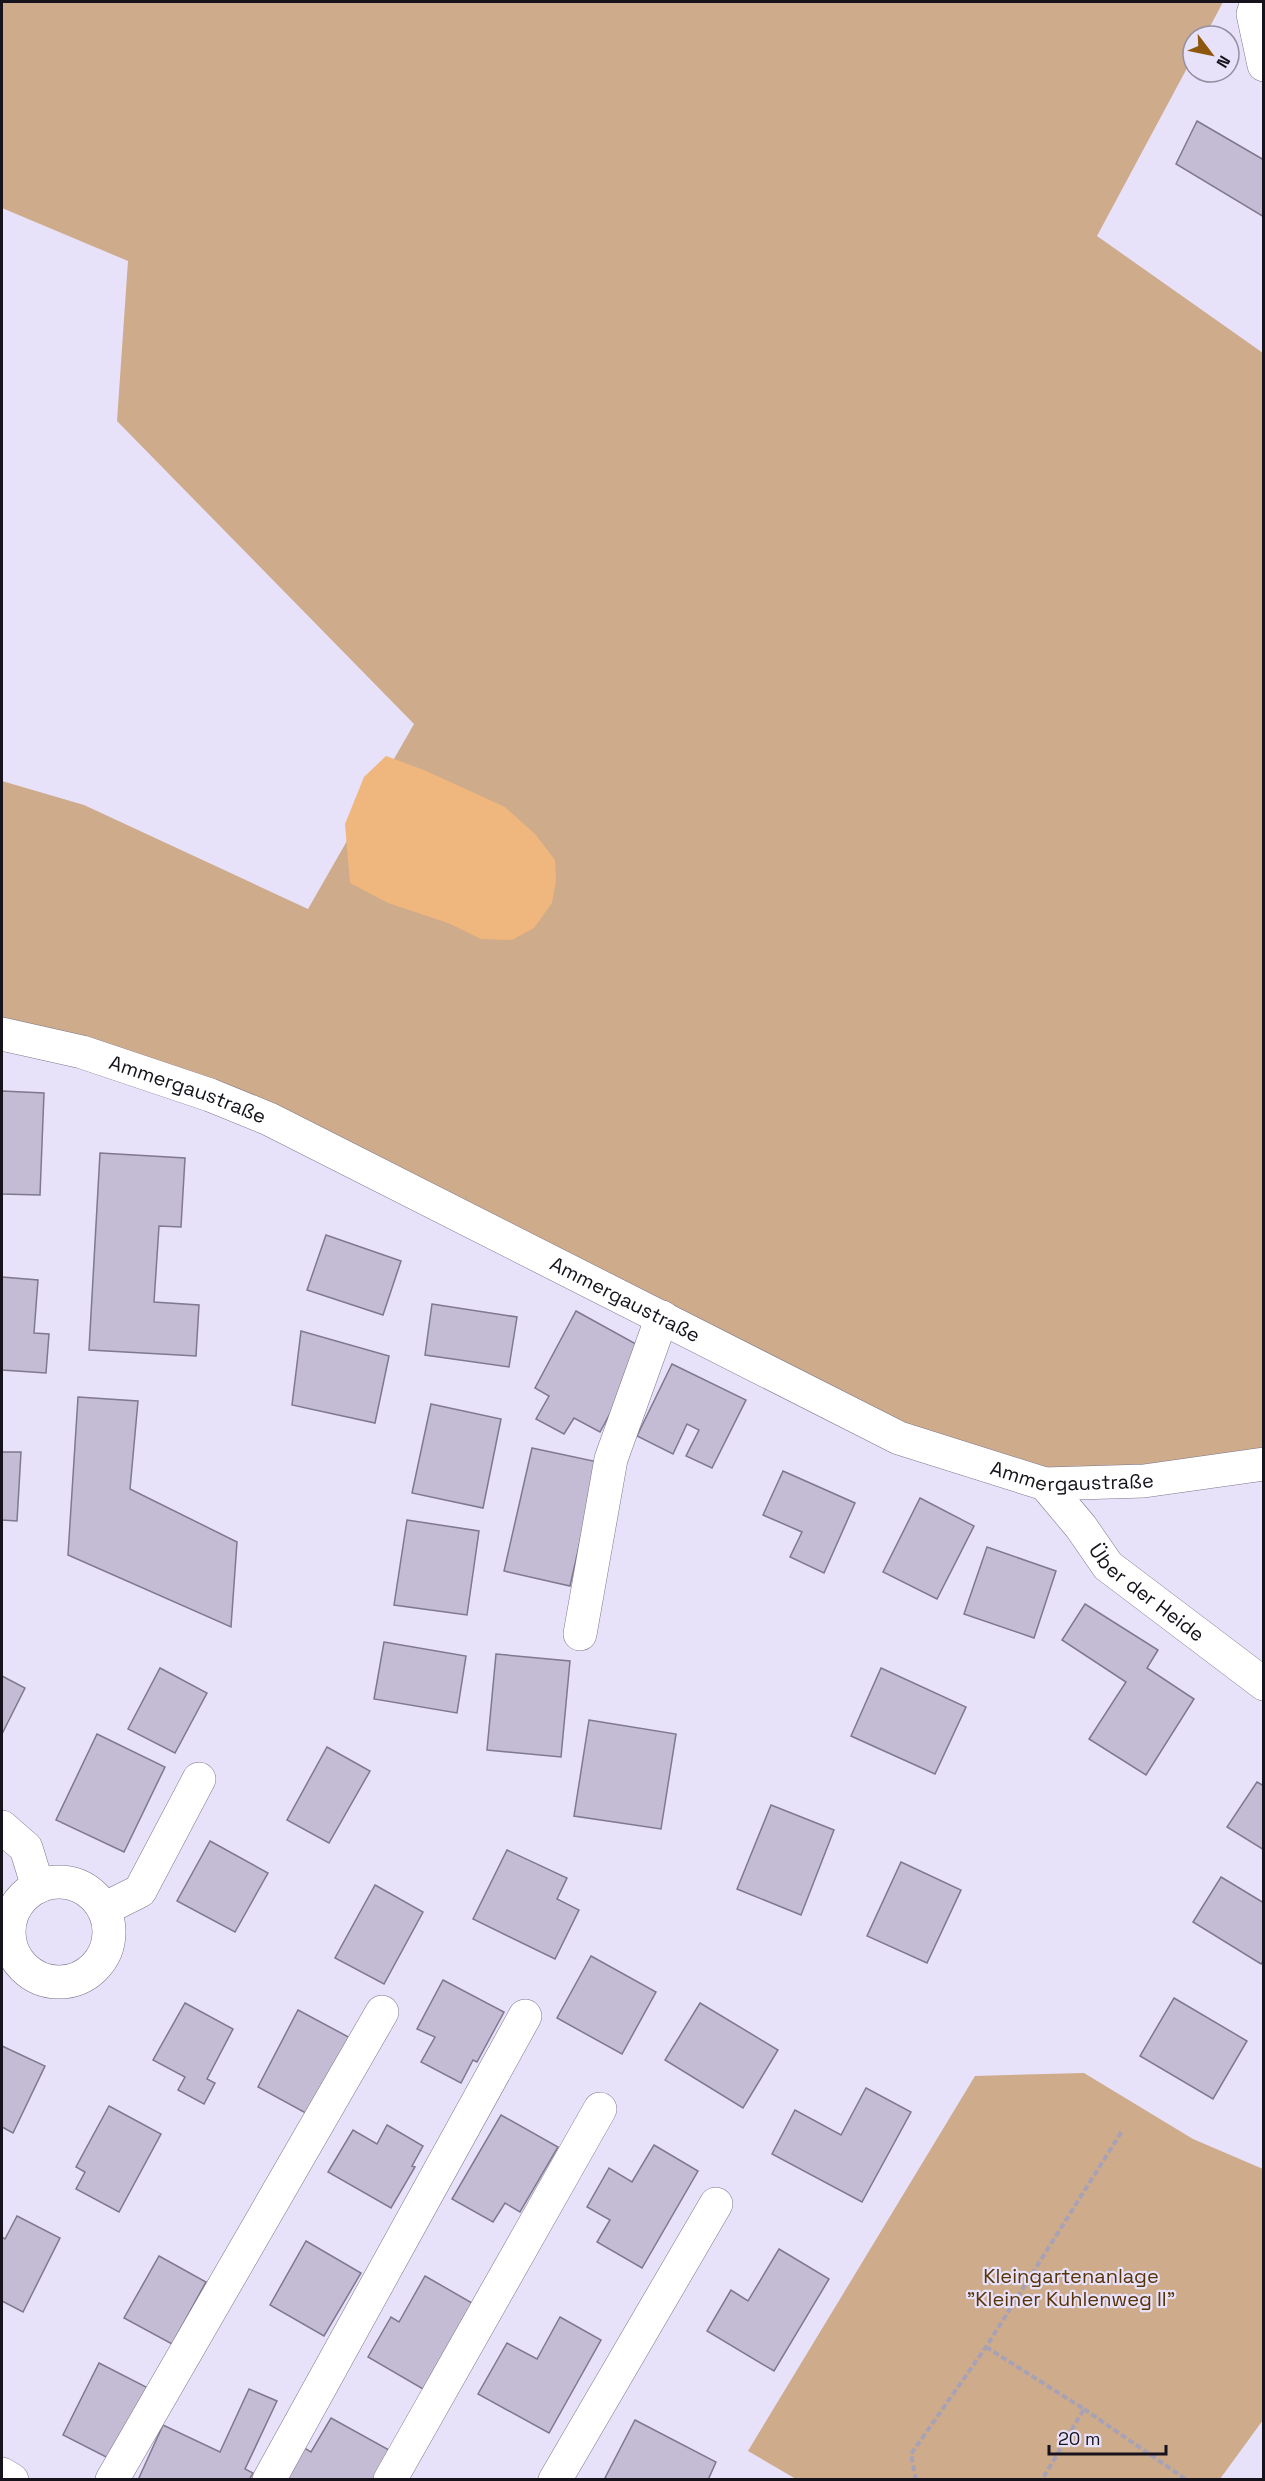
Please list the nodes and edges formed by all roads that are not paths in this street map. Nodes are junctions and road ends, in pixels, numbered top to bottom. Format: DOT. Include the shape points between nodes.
graph roads {
  1 [pos="1257,2"];
  2 [pos="1263,65"];
  3 [pos="2,1034"];
  4 [pos="662,1317"];
  5 [pos="1263,1464"];
  6 [pos="1045,1484"];
  7 [pos="580,1634"];
  8 [pos="1263,1684"];
  9 [pos="199,1779"];
  10 [pos="2,1827"];
  11 [pos="38,1887"];
  12 [pos="104,1909"];
  13 [pos="382,2012"];
  14 [pos="525,2016"];
  15 [pos="600,2109"];
  16 [pos="716,2204"];
  17 [pos="2,2474"];
  18 [pos="12,2480"];
  19 [pos="111,2480"];
  20 [pos="269,2480"];
  21 [pos="390,2480"];
  22 [pos="555,2480"];
  1 -- 2 [label="street" via="1253,14"];
  3 -- 4 [label="street, Ammergaustraße" via="82,1052 269,1119"];
  4 -- 6 [label="street, Ammergaustraße" via="899,1438"];
  4 -- 7 [label="street" via="611,1459"];
  5 -- 6 [label="street, Ammergaustraße" via="1144,1481"];
  6 -- 8 [label="street, Über der Heide" via="1108,1566"];
  9 -- 12 [label="street" via="140,1891"];
  10 -- 11 [label="street" via="26,1848"];
  11 -- 12 [label="street" via="72,1883 90,1892"];
  11 -- 12 [label="street" via="14,1909 9,1926 11,1948 19,1963 35,1977 60,1983 82,1977 96,1967 107,1948 110,1931"];
  13 -- 19 [label="street"];
  14 -- 20 [label="street"];
  15 -- 21 [label="street"];
  16 -- 22 [label="street"];
  17 -- 18 [label="street"];
}
